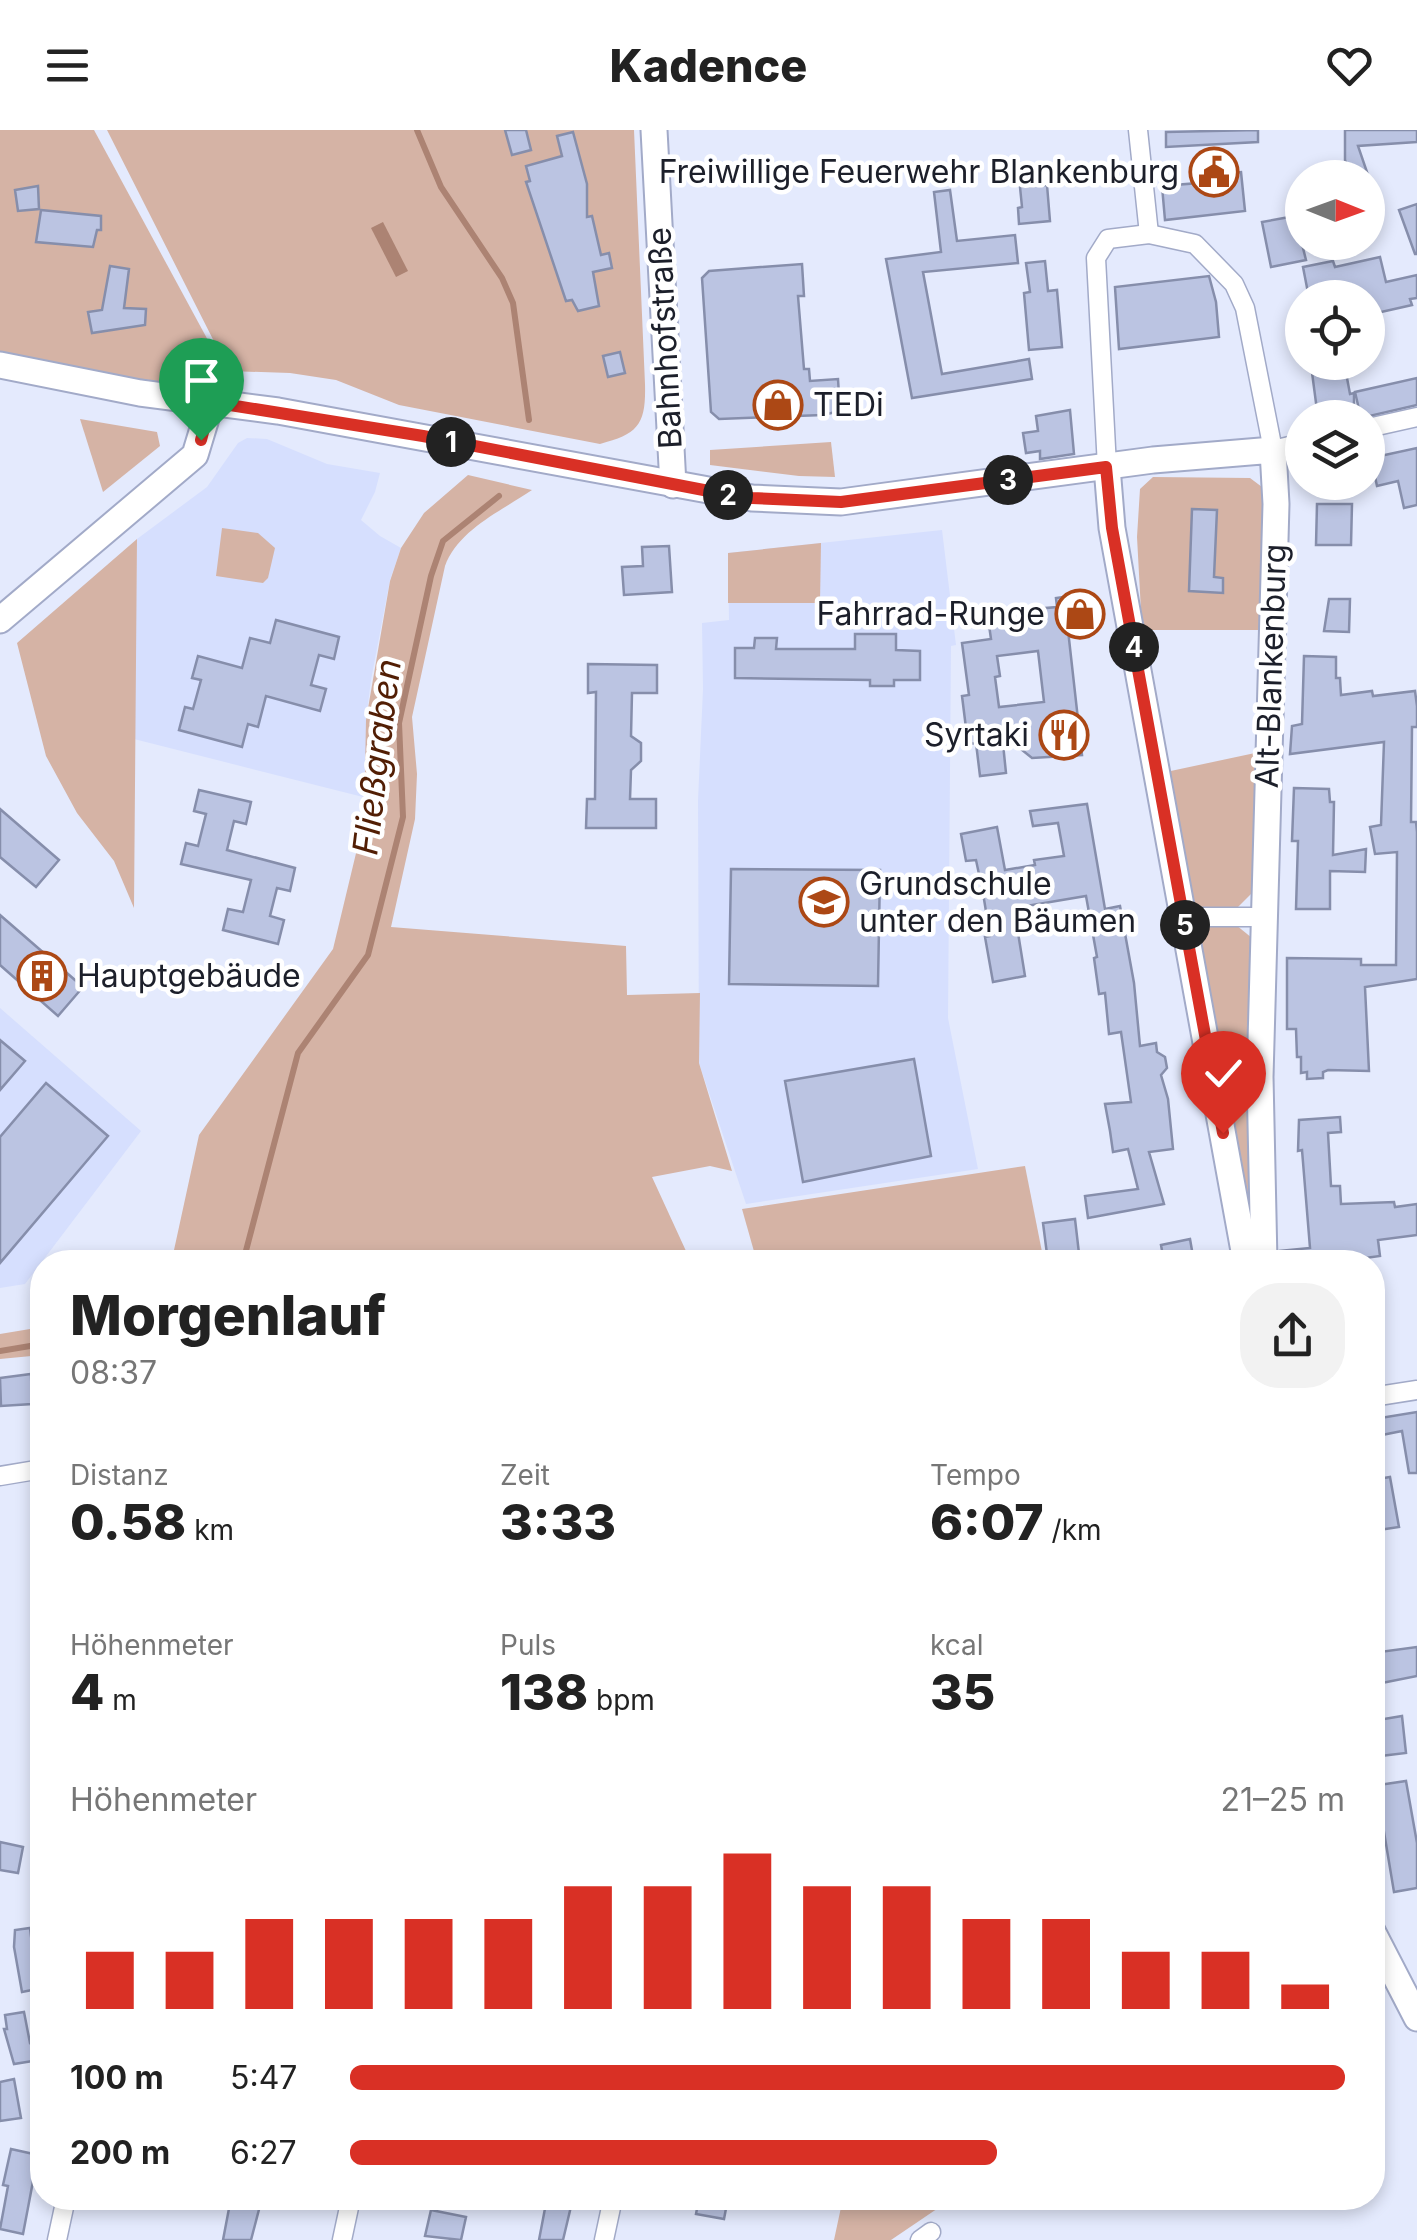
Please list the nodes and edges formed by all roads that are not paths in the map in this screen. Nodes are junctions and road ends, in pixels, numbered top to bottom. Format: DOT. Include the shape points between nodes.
graph roads {
  1 [pos="654,130"];
  2 [pos="1138,130"];
  3 [pos="1149,234"];
  4 [pos="0,366"];
  5 [pos="211,402"];
  6 [pos="1417,416"];
  7 [pos="1385,424"];
  8 [pos="1285,447"];
  9 [pos="1273,450"];
  10 [pos="1106,467"];
  11 [pos="673,485"];
  12 [pos="0,620"];
  13 [pos="1264,917"];
  14 [pos="1183,918"];
  15 [pos="1244,1250"];
  16 [pos="1264,1250"];
  17 [pos="1417,1390"];
  18 [pos="1385,1395"];
  19 [pos="30,1470"];
  20 [pos="0,1476"];
  21 [pos="1385,1956"];
  22 [pos="1417,2018"];
  23 [pos="64,2210"];
  24 [pos="348,2210"];
  25 [pos="610,2210"];
  26 [pos="58,2240"];
  27 [pos="342,2240"];
  28 [pos="604,2240"];
  1 -- 11 [label="main road, Bahnhofstraße"];
  2 -- 3 [label="street"];
  3 -- 9 [label="street, Alt-Blankenburg" via="1195,244 1234,284 1245,308"];
  3 -- 10 [label="street, Alt-Blankenburg" via="1108,239 1096,258"];
  4 -- 5 [label="main road"];
  5 -- 11 [label="main road"];
  5 -- 12 [label="main road" via="195,455"];
  6 -- 7 [label="street"];
  8 -- 9 [label="street"];
  9 -- 10 [label="main road"];
  9 -- 13 [label="main road, Alt-Blankenburg"];
  10 -- 11 [label="main road" via="841,502"];
  10 -- 14 [label="main road, Alt-Blankenburg"];
  13 -- 14 [label="street"];
  13 -- 16 [label="main road, Alt-Blankenburg"];
  14 -- 15 [label="main road, Alt-Blankenburg"];
  17 -- 18 [label="street"];
  19 -- 20 [label="street"];
  21 -- 22 [label="main road"];
  23 -- 26 [label="street"];
  24 -- 27 [label="street"];
  25 -- 28 [label="street"];
}
